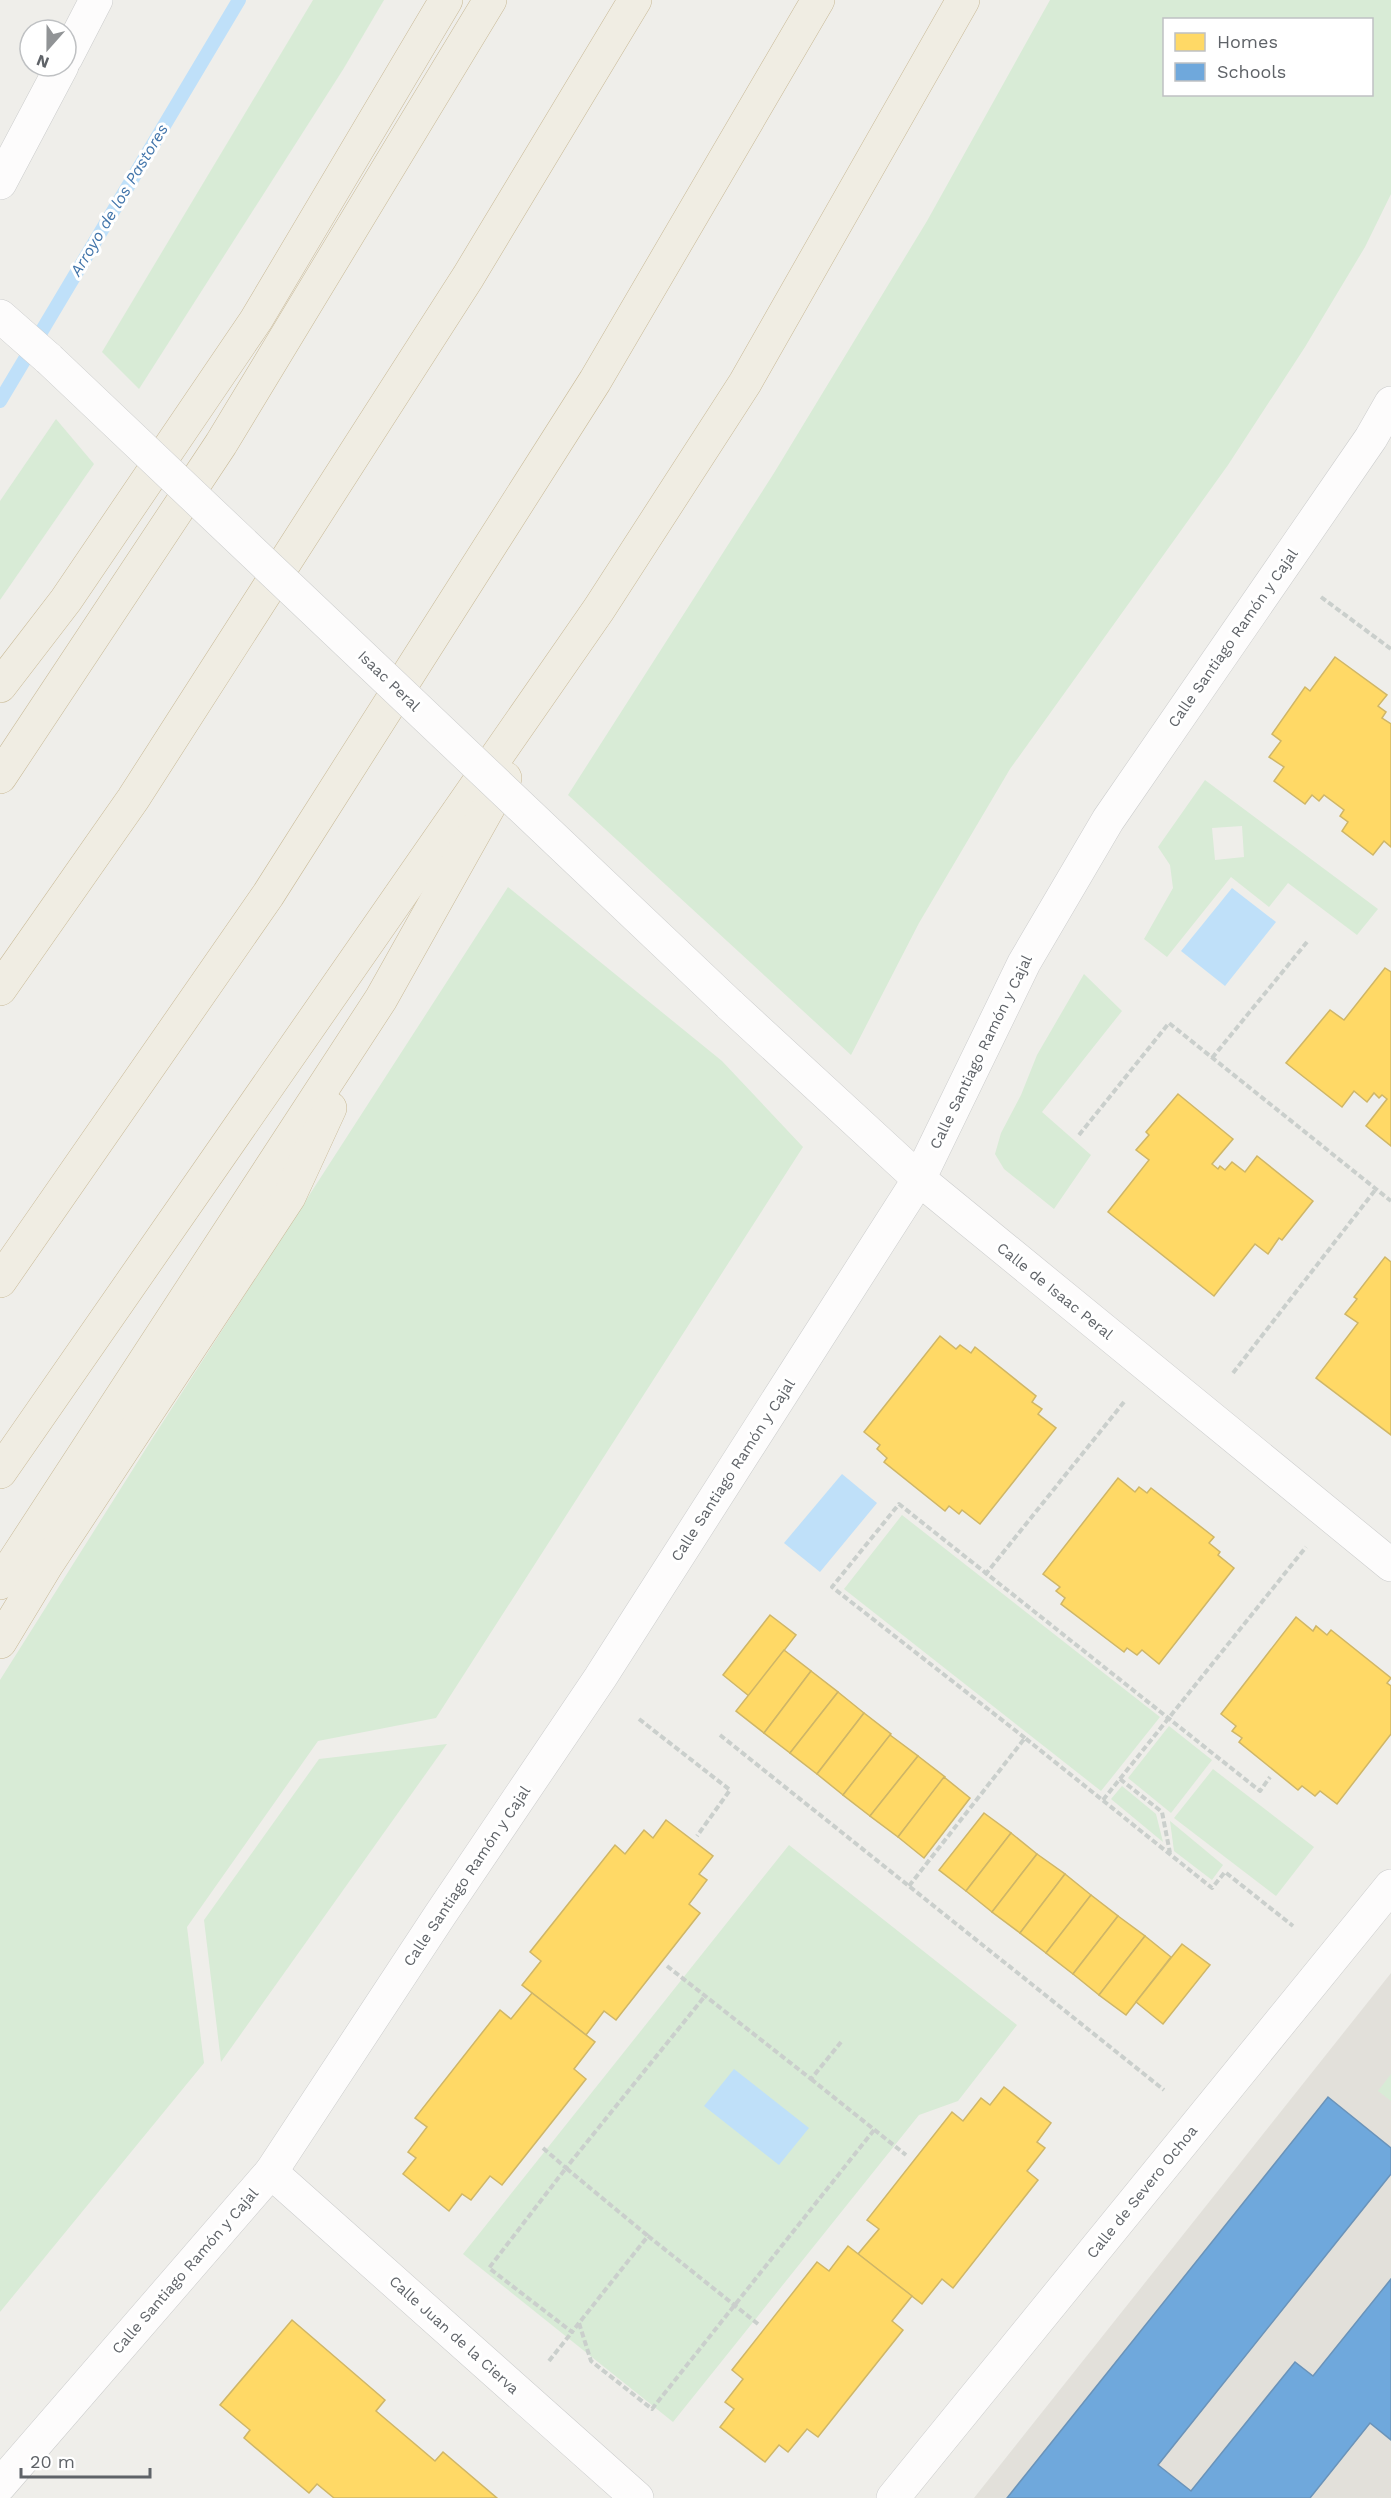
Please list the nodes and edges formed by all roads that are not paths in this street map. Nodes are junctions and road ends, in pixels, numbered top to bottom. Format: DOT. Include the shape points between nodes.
graph roads {
  1 [pos="96,0"];
  2 [pos="446,0"];
  3 [pos="490,0"];
  4 [pos="635,0"];
  5 [pos="818,0"];
  6 [pos="963,0"];
  7 [pos="78,35"];
  8 [pos="56,78"];
  9 [pos="0,183"];
  10 [pos="0,316"];
  11 [pos="1391,403"];
  12 [pos="599,609"];
  13 [pos="0,686"];
  14 [pos="0,777"];
  15 [pos="0,989"];
  16 [pos="381,999"];
  17 [pos="729,1004"];
  18 [pos="919,1179"];
  19 [pos="0,1281"];
  20 [pos="0,1472"];
  21 [pos="1391,1565"];
  22 [pos="0,1583"];
  23 [pos="0,1642"];
  24 [pos="1391,1886"];
  25 [pos="272,2172"];
  26 [pos="0,2485"];
  27 [pos="637,2498"];
  28 [pos="893,2498"];
  1 -- 7 [label="street"];
  2 -- 13 [label="highway" via="256,320 66,600"];
  3 -- 14 [label="highway" via="221,444"];
  4 -- 15 [label="highway" via="436,327 133,799"];
  5 -- 19 [label="highway" via="595,381 268,895"];
  6 -- 12 [label="highway" via="745,383"];
  8 -- 9 [label="street"];
  10 -- 17 [label="street, Isaac Peral, bridge"];
  11 -- 18 [label="street, Calle Santiago Ramón y Cajal" via="1371,438 1108,820 1024,963"];
  12 -- 16 [label="highway"];
  12 -- 20 [label="highway"];
  16 -- 22 [label="highway"];
  16 -- 23 [label="highway" via="289,1197"];
  17 -- 18 [label="street, Calle de Isaac Peral"];
  18 -- 21 [label="street, Calle de Isaac Peral"];
  18 -- 25 [label="street, Calle Santiago Ramón y Cajal" via="600,1678"];
  24 -- 28 [label="street, Calle de Severo Ochoa"];
  25 -- 26 [label="street, Calle Santiago Ramón y Cajal"];
  25 -- 27 [label="street, Calle Juan de la Cierva"];
}
